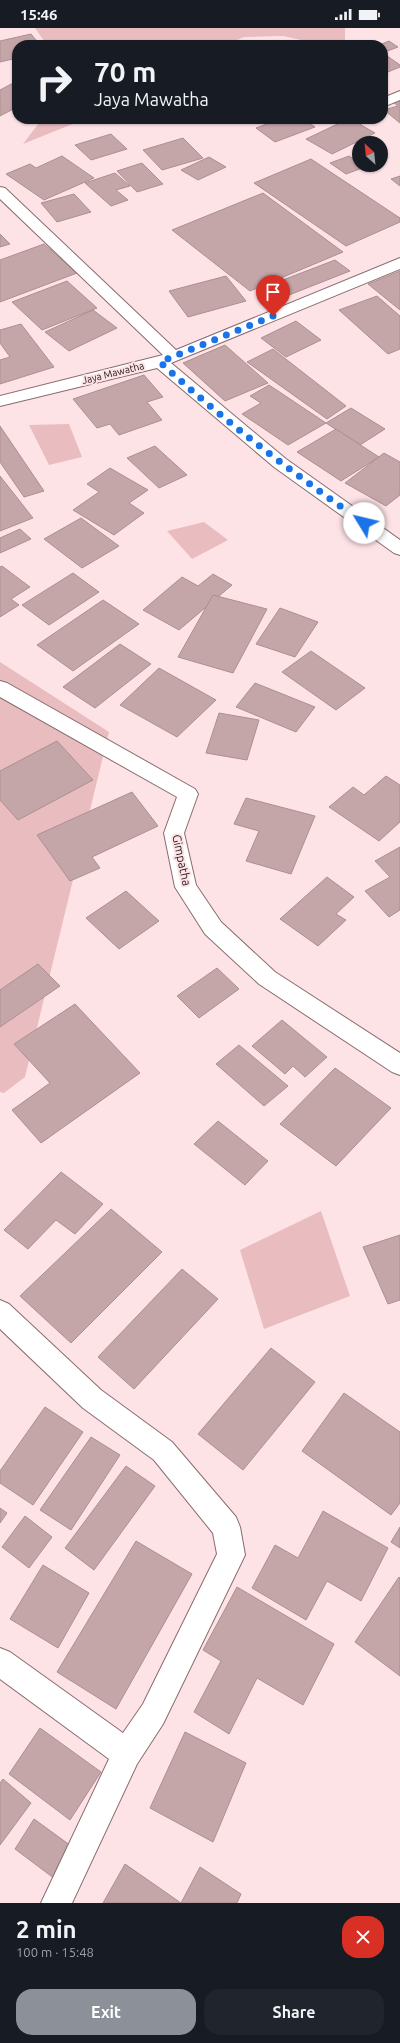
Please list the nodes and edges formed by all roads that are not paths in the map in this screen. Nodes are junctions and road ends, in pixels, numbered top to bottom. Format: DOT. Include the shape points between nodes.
graph roads {
  1 [pos="400,95"];
  2 [pos="388,100"];
  3 [pos="0,191"];
  4 [pos="400,263"];
  5 [pos="167,359"];
  6 [pos="0,401"];
  7 [pos="400,549"];
  8 [pos="0,688"];
  9 [pos="398,1060"];
  10 [pos="0,1312"];
  11 [pos="0,1662"];
  12 [pos="127,1754"];
  13 [pos="56,1903"];
  1 -- 2 [label="street"];
  3 -- 5 [label="street"];
  4 -- 5 [label="street, Jaya Mawatha"];
  5 -- 6 [label="street, Jaya Mawatha"];
  5 -- 7 [label="street" via="189,388 280,464"];
  8 -- 9 [label="street, Gimpatha" via="188,794 174,832 186,887 213,928 266,978"];
  10 -- 12 [label="street" via="92,1399 163,1451 226,1527 231,1555 153,1714"];
  11 -- 12 [label="street"];
  12 -- 13 [label="street"];
}
